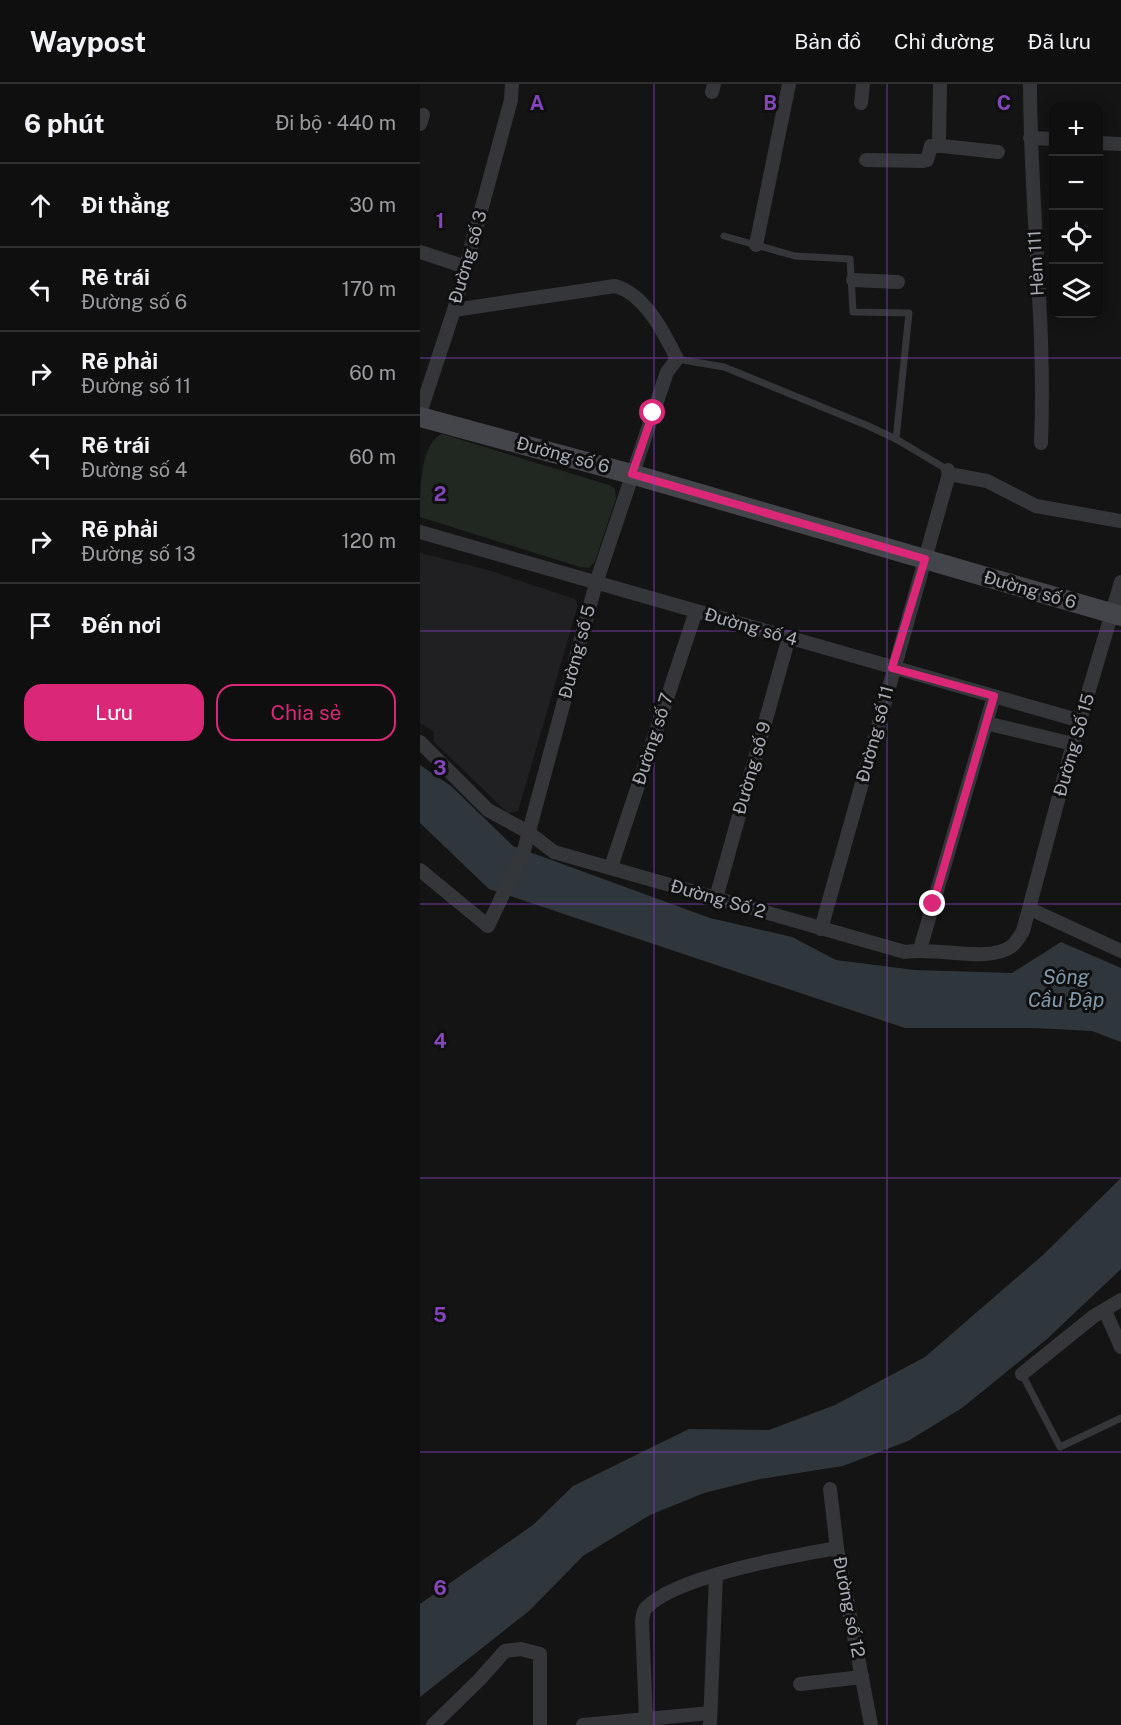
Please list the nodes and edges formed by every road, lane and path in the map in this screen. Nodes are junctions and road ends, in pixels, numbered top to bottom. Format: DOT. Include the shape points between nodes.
graph roads {
  1 [pos="512,84"];
  2 [pos="789,84"];
  3 [pos="862,84"];
  4 [pos="940,84"];
  5 [pos="1030,84"];
  6 [pos="861,104"];
  7 [pos="1030,138"];
  8 [pos="1049,140"];
  9 [pos="1103,143"];
  10 [pos="1121,144"];
  11 [pos="942,146"];
  12 [pos="998,152"];
  13 [pos="866,160"];
  14 [pos="724,236"];
  15 [pos="756,245"];
  16 [pos="420,252"];
  17 [pos="466,267"];
  18 [pos="853,280"];
  19 [pos="898,282"];
  20 [pos="454,310"];
  21 [pos="677,358"];
  22 [pos="420,415"];
  23 [pos="896,439"];
  24 [pos="1041,443"];
  25 [pos="948,472"];
  26 [pos="632,474"];
  27 [pos="1121,520"];
  28 [pos="420,532"];
  29 [pos="925,559"];
  30 [pos="597,582"];
  31 [pos="1121,582"];
  32 [pos="696,611"];
  33 [pos="1116,615"];
  34 [pos="789,638"];
  35 [pos="892,668"];
  36 [pos="994,696"];
  37 [pos="1081,721"];
  38 [pos="986,723"];
  39 [pos="420,742"];
  40 [pos="1073,744"];
  41 [pos="528,832"];
  42 [pos="611,867"];
  43 [pos="420,870"];
  44 [pos="716,898"];
  45 [pos="1030,909"];
  46 [pos="821,929"];
  47 [pos="920,949"];
  48 [pos="1121,951"];
  49 [pos="1121,1300"];
  50 [pos="1105,1311"];
  51 [pos="1121,1347"];
  52 [pos="1022,1374"];
  53 [pos="1121,1418"];
  54 [pos="830,1489"];
  55 [pos="837,1548"];
  56 [pos="716,1575"];
  57 [pos="862,1677"];
  58 [pos="800,1684"];
  59 [pos="710,1719"];
  60 [pos="646,1720"];
  61 [pos="438,1723"];
  62 [pos="540,1725"];
  63 [pos="583,1725"];
  64 [pos="871,1725"];
  1 -- 17 [label="street, Đường số 3"];
  2 -- 15 [label="street"];
  3 -- 6 [label="street"];
  4 -- 11 [label="street"];
  5 -- 7 [label="street, Hẻm 111"];
  7 -- 8 [label="street"];
  7 -- 24 [label="street, Hẻm 111"];
  9 -- 10 [label="street"];
  11 -- 12 [label="street"];
  11 -- 13 [label="street" via="931,146 927,160 923,161"];
  14 -- 15 [label="lane"];
  15 -- 18 [label="lane" via="795,255 850,259"];
  16 -- 17 [label="street"];
  17 -- 20 [label="street, Đường số 3"];
  18 -- 19 [label="street"];
  18 -- 23 [label="lane" via="853,312 909,313"];
  20 -- 21 [label="street" via="615,286 634,296 663,332"];
  20 -- 22 [label="street, Đường số 3"];
  21 -- 23 [label="lane" via="724,367"];
  21 -- 26 [label="street, Đường số 5" via="667,372"];
  22 -- 26 [label="street, Đường số 6"];
  23 -- 25 [label="lane"];
  25 -- 27 [label="street" via="987,481 1036,506"];
  25 -- 29 [label="street, Đường số 11"];
  26 -- 29 [label="street, Đường số 6"];
  26 -- 30 [label="street, Đường số 5"];
  28 -- 30 [label="street, Đường số 4"];
  29 -- 33 [label="street, Đường số 6"];
  29 -- 35 [label="street, Đường số 11"];
  30 -- 32 [label="street, Đường số 4"];
  30 -- 41 [label="street, Đường số 5"];
  31 -- 33 [label="street, Đường Số 15"];
  32 -- 34 [label="street, Đường số 4"];
  32 -- 42 [label="street, Đường số 7"];
  33 -- 37 [label="street, Đường Số 15"];
  34 -- 35 [label="street, Đường số 4"];
  34 -- 44 [label="street, Đường số 9"];
  35 -- 36 [label="street, Đường số 4"];
  35 -- 46 [label="street, Đường số 11"];
  36 -- 37 [label="street, Đường số 4"];
  36 -- 38 [label="street"];
  37 -- 40 [label="street, Đường Số 15"];
  38 -- 40 [label="street"];
  38 -- 47 [label="street"];
  39 -- 41 [label="street, Đường Số 2" via="488,810"];
  40 -- 45 [label="street, Đường Số 15"];
  41 -- 42 [label="street, Đường Số 2" via="554,852"];
  41 -- 43 [label="street, Đường số 5" via="524,850 488,926"];
  42 -- 44 [label="street, Đường Số 2"];
  44 -- 46 [label="street, Đường Số 2"];
  45 -- 47 [label="street, Đường Số 2" via="1023,931 1012,946 993,955"];
  45 -- 48 [label="street"];
  46 -- 47 [label="street, Đường Số 2" via="905,952"];
  49 -- 50 [label="street"];
  50 -- 51 [label="street"];
  50 -- 52 [label="street"];
  52 -- 53 [label="lane" via="1060,1447"];
  54 -- 55 [label="street, Đường số 12"];
  55 -- 56 [label="street"];
  55 -- 57 [label="street, Đường số 12"];
  56 -- 59 [label="street"];
  56 -- 60 [label="street" via="661,1596 645,1609 642,1621"];
  57 -- 58 [label="street"];
  57 -- 64 [label="street, Đường số 12"];
  59 -- 60 [label="street"];
  60 -- 63 [label="street"];
  61 -- 62 [label="street" via="505,1651 521,1649 540,1654"];
}
